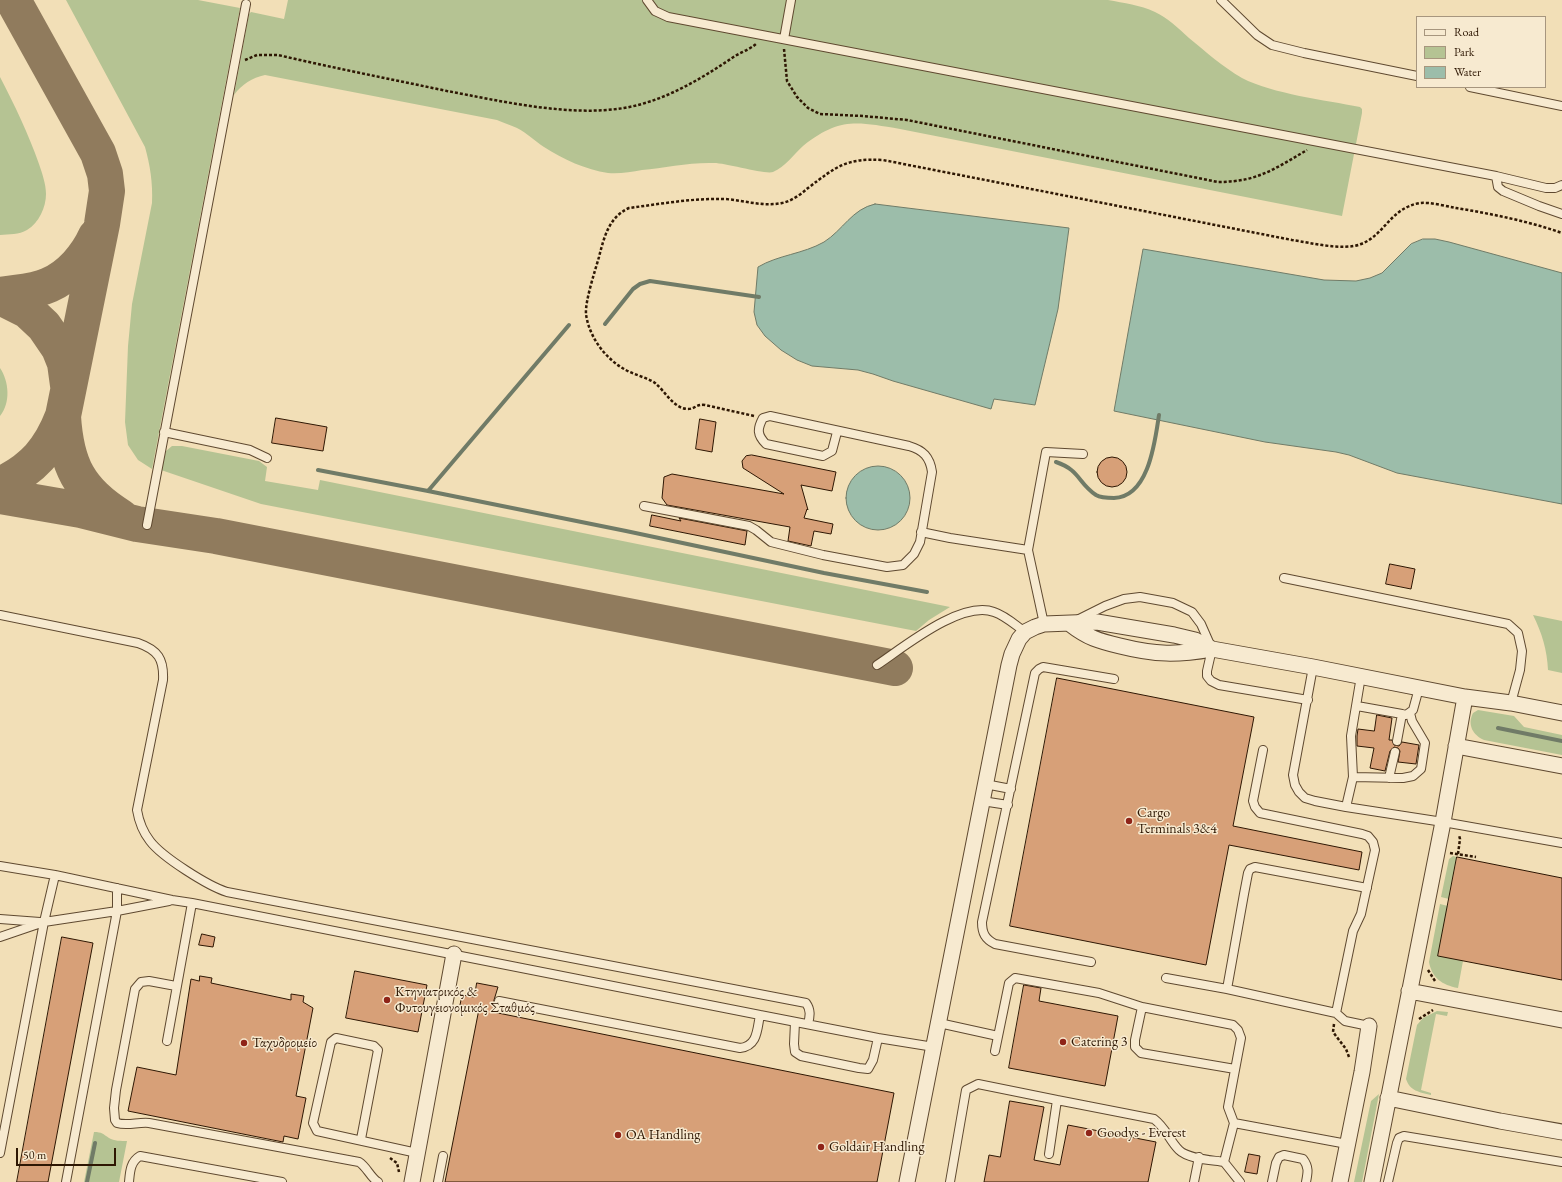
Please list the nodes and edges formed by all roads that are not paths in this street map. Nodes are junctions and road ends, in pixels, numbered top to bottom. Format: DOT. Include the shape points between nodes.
graph roads {
  1 [pos="647,0"];
  2 [pos="791,0"];
  3 [pos="1221,0"];
  4 [pos="246,4"];
  5 [pos="784,38"];
  6 [pos="1416,76"];
  7 [pos="1475,88"];
  8 [pos="1562,106"];
  9 [pos="1496,176"];
  10 [pos="1562,185"];
  11 [pos="1562,214"];
  12 [pos="164,432"];
  13 [pos="837,432"];
  14 [pos="1083,454"];
  15 [pos="267,458"];
  16 [pos="644,506"];
  17 [pos="147,525"];
  18 [pos="920,532"];
  19 [pos="1028,550"];
  20 [pos="1284,578"];
  21 [pos="0,615"];
  22 [pos="1044,624"];
  23 [pos="1070,624"];
  24 [pos="1025,632"];
  25 [pos="1212,649"];
  26 [pos="877,665"];
  27 [pos="1313,667"];
  28 [pos="1361,676"];
  29 [pos="1114,679"];
  30 [pos="1419,688"];
  31 [pos="1465,697"];
  32 [pos="1308,700"];
  33 [pos="1511,703"];
  34 [pos="1357,706"];
  35 [pos="1410,713"];
  36 [pos="1562,713"];
  37 [pos="1402,714"];
  38 [pos="1397,741"];
  39 [pos="1456,746"];
  40 [pos="1263,750"];
  41 [pos="1395,752"];
  42 [pos="1562,766"];
  43 [pos="1353,777"];
  44 [pos="1389,778"];
  45 [pos="985,784"];
  46 [pos="1011,789"];
  47 [pos="982,801"];
  48 [pos="1008,805"];
  49 [pos="1346,807"];
  50 [pos="1443,822"];
  51 [pos="1562,844"];
  52 [pos="0,866"];
  53 [pos="55,876"];
  54 [pos="117,888"];
  55 [pos="1367,888"];
  56 [pos="172,900"];
  57 [pos="192,902"];
  58 [pos="117,911"];
  59 [pos="0,919"];
  60 [pos="44,922"];
  61 [pos="0,937"];
  62 [pos="454,954"];
  63 [pos="1091,962"];
  64 [pos="1166,978"];
  65 [pos="176,986"];
  66 [pos="1227,989"];
  67 [pos="1409,991"];
  68 [pos="499,1001"];
  69 [pos="1142,1007"];
  70 [pos="1336,1013"];
  71 [pos="760,1015"];
  72 [pos="1562,1020"];
  73 [pos="795,1022"];
  74 [pos="939,1023"];
  75 [pos="808,1024"];
  76 [pos="1369,1026"];
  77 [pos="998,1036"];
  78 [pos="878,1038"];
  79 [pos="167,1041"];
  80 [pos="934,1047"];
  81 [pos="995,1052"];
  82 [pos="1235,1069"];
  83 [pos="1388,1098"];
  84 [pos="1057,1100"];
  85 [pos="1234,1122"];
  86 [pos="1562,1132"];
  87 [pos="361,1139"];
  88 [pos="1347,1144"];
  89 [pos="0,1153"];
  90 [pos="417,1153"];
  91 [pos="1049,1154"];
  92 [pos="443,1156"];
  93 [pos="1199,1158"];
  94 [pos="1224,1162"];
  95 [pos="1562,1162"];
  96 [pos="406,1178"];
  97 [pos="66,1182"];
  98 [pos="128,1182"];
  99 [pos="282,1182"];
  100 [pos="378,1182"];
  101 [pos="438,1182"];
  102 [pos="907,1182"];
  103 [pos="950,1182"];
  104 [pos="1194,1182"];
  105 [pos="1240,1182"];
  106 [pos="1272,1182"];
  107 [pos="1306,1182"];
  108 [pos="1340,1182"];
  109 [pos="1372,1182"];
  110 [pos="1388,1182"];
  1 -- 5 [label="lane" via="655,11 668,17"];
  2 -- 5 [label="lane"];
  3 -- 6 [label="lane" via="1257,34 1272,44"];
  4 -- 12 [label="lane"];
  5 -- 9 [label="lane"];
  7 -- 8 [label="lane"];
  9 -- 10 [label="lane" via="1546,188"];
  9 -- 11 [label="lane" via="1498,187 1503,191"];
  12 -- 15 [label="lane" via="250,450"];
  12 -- 17 [label="lane"];
  13 -- 13 [label="lane" via="770,416 763,418 758,433 766,444 823,456 832,451"];
  13 -- 18 [label="lane" via="916,448 928,457 932,472"];
  14 -- 19 [label="lane" via="1046,452"];
  16 -- 18 [label="lane" via="749,526 771,542 887,567 909,560 920,542"];
  18 -- 19 [label="lane"];
  19 -- 22 [label="lane"];
  20 -- 33 [label="lane" via="1508,624 1518,633 1522,651"];
  21 -- 75 [label="lane" via="138,643 151,648 159,657 164,669 163,680 137,810 140,824 151,842 162,853 216,889 806,1003 810,1014"];
  22 -- 23 [label="street"];
  22 -- 24 [label="street"];
  23 -- 25 [label="street" via="1097,622 1157,632 1195,640"];
  23 -- 25 [label="street" via="1097,640 1145,652 1174,654"];
  23 -- 25 [label="lane" via="1124,598 1146,598 1173,603 1192,612"];
  24 -- 26 [label="lane" via="994,612 970,611 944,621"];
  24 -- 45 [label="street" via="1012,654"];
  25 -- 27 [label="street"];
  25 -- 32 [label="lane" via="1207,671 1211,681 1219,685"];
  27 -- 28 [label="street"];
  27 -- 32 [label="lane"];
  28 -- 30 [label="street"];
  28 -- 34 [label="lane"];
  29 -- 46 [label="lane" via="1044,667 1035,673"];
  30 -- 31 [label="street"];
  30 -- 35 [label="lane"];
  31 -- 33 [label="street"];
  31 -- 39 [label="street"];
  32 -- 49 [label="lane" via="1293,775 1295,785 1306,798"];
  33 -- 36 [label="street"];
  34 -- 37 [label="lane"];
  34 -- 43 [label="lane" via="1351,736"];
  35 -- 37 [label="lane"];
  35 -- 44 [label="lane" via="1426,743 1421,770 1413,776"];
  37 -- 38 [label="lane"];
  39 -- 42 [label="street"];
  39 -- 50 [label="street"];
  40 -- 55 [label="lane" via="1253,801 1255,807 1260,813 1368,836 1375,850"];
  41 -- 44 [label="lane"];
  43 -- 44 [label="lane"];
  43 -- 49 [label="lane"];
  45 -- 46 [label="lane"];
  45 -- 47 [label="street"];
  46 -- 48 [label="lane"];
  47 -- 48 [label="lane"];
  47 -- 74 [label="street"];
  48 -- 63 [label="lane" via="982,922 984,936 995,944"];
  49 -- 50 [label="lane"];
  50 -- 51 [label="lane"];
  50 -- 67 [label="street"];
  52 -- 53 [label="lane"];
  53 -- 54 [label="lane"];
  53 -- 60 [label="lane"];
  54 -- 56 [label="lane"];
  54 -- 58 [label="lane"];
  55 -- 66 [label="lane" via="1255,867 1250,869"];
  55 -- 70 [label="lane" via="1361,914 1353,931"];
  56 -- 57 [label="lane"];
  56 -- 58 [label="lane"];
  57 -- 62 [label="lane"];
  57 -- 65 [label="lane"];
  58 -- 60 [label="lane"];
  58 -- 97 [label="lane"];
  59 -- 60 [label="lane"];
  60 -- 61 [label="lane"];
  60 -- 89 [label="lane"];
  62 -- 71 [label="lane"];
  62 -- 90 [label="street"];
  64 -- 66 [label="lane"];
  65 -- 79 [label="lane"];
  65 -- 100 [label="lane" via="149,981 141,982 135,989 116,1090 114,1108 117,1123 148,1123 359,1162"];
  66 -- 70 [label="lane"];
  67 -- 72 [label="street"];
  67 -- 83 [label="street"];
  68 -- 71 [label="lane" via="740,1048 751,1045 755,1040"];
  69 -- 77 [label="lane" via="1099,993 1014,978 1009,983"];
  69 -- 82 [label="lane" via="1233,1025 1241,1038"];
  69 -- 82 [label="lane" via="1134,1040 1135,1047 1141,1053"];
  70 -- 76 [label="lane" via="1345,1021"];
  71 -- 73 [label="lane"];
  73 -- 75 [label="lane"];
  73 -- 78 [label="lane" via="795,1052 801,1056 859,1068 868,1068 874,1060"];
  74 -- 77 [label="lane"];
  74 -- 80 [label="street"];
  75 -- 78 [label="lane"];
  76 -- 88 [label="street"];
  77 -- 81 [label="lane"];
  78 -- 80 [label="lane"];
  80 -- 102 [label="street"];
  82 -- 85 [label="lane" via="1228,1107"];
  83 -- 86 [label="street"];
  83 -- 109 [label="street"];
  84 -- 91 [label="lane"];
  84 -- 93 [label="lane" via="1154,1119 1180,1152"];
  84 -- 103 [label="lane" via="978,1084 971,1086 966,1090"];
  85 -- 88 [label="lane"];
  85 -- 94 [label="lane"];
  87 -- 87 [label="lane" via="378,1050 374,1046 336,1038 331,1042 313,1123 317,1131"];
  87 -- 90 [label="lane"];
  88 -- 108 [label="street"];
  90 -- 96 [label="street"];
  92 -- 101 [label="lane"];
  93 -- 94 [label="lane"];
  93 -- 104 [label="lane"];
  94 -- 105 [label="lane"];
  95 -- 110 [label="lane" via="1404,1136 1399,1138 1397,1143"];
  98 -- 99 [label="lane" via="132,1164 140,1156"];
  106 -- 107 [label="lane" via="1276,1163 1279,1157 1284,1155 1303,1158 1308,1170"];
}
